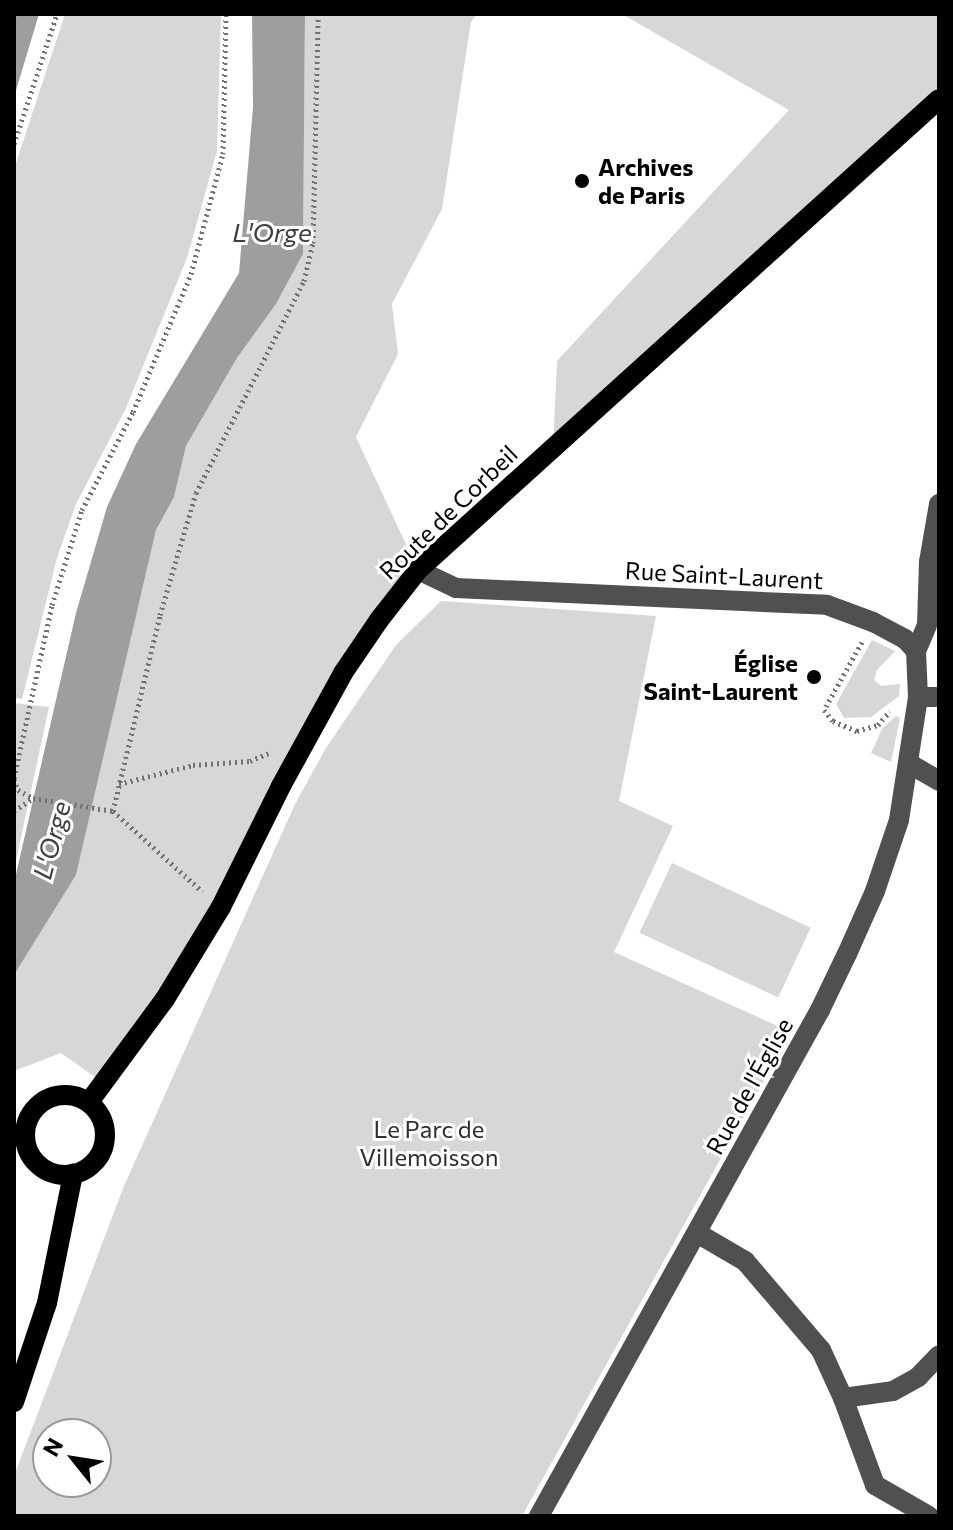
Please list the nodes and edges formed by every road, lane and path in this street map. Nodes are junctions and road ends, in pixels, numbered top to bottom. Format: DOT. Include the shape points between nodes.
graph roads {
  1 [pos="57,14"];
  2 [pos="318,14"];
  3 [pos="225,15"];
  4 [pos="939,99"];
  5 [pos="14,144"];
  6 [pos="939,504"];
  7 [pos="418,570"];
  8 [pos="873,622"];
  9 [pos="916,651"];
  10 [pos="925,701"];
  11 [pos="309,736"];
  12 [pos="910,764"];
  13 [pos="14,778"];
  14 [pos="939,781"];
  15 [pos="119,784"];
  16 [pos="33,798"];
  17 [pos="14,811"];
  18 [pos="113,811"];
  19 [pos="221,907"];
  20 [pos="89,1102"];
  21 [pos="19,1130"];
  22 [pos="73,1174"];
  23 [pos="697,1233"];
  24 [pos="939,1355"];
  25 [pos="843,1398"];
  26 [pos="14,1402"];
  27 [pos="539,1516"];
  28 [pos="929,1516"];
  1 -- 5 [label="path"];
  2 -- 15 [label="path" via="313,243 304,281 196,493"];
  3 -- 13 [label="path" via="223,154 191,274 133,412 82,510 52,605"];
  4 -- 7 [label="main road, Route de Corbeil"];
  6 -- 9 [label="street" via="929,562 927,625"];
  7 -- 8 [label="street, Rue Saint-Laurent" via="456,588 827,605"];
  7 -- 11 [label="main road, Route de Corbeil" via="343,673"];
  8 -- 9 [label="street, Rue Saint-Laurent"];
  8 -- 10 [label="path" via="824,710 833,721 857,731 878,725 893,707"];
  9 -- 10 [label="street, Rue de l'Église"];
  10 -- 12 [label="street, Rue de l'Église"];
  11 -- 15 [label="path" via="250,761 193,765"];
  11 -- 19 [label="main road, Route de Corbeil"];
  12 -- 14 [label="street"];
  12 -- 23 [label="street, Rue de l'Église" via="899,820 847,954"];
  13 -- 16 [label="path" via="18,790"];
  15 -- 18 [label="path"];
  16 -- 17 [label="path"];
  16 -- 18 [label="path"];
  18 -- 19 [label="path"];
  19 -- 20 [label="main road, Route de Corbeil" via="165,999"];
  20 -- 21 [label="main road" via="70,1094 49,1098"];
  20 -- 22 [label="main road" via="103,1120 104,1143 93,1163"];
  21 -- 22 [label="main road" via="39,1166"];
  22 -- 26 [label="main road" via="47,1303"];
  23 -- 25 [label="street" via="745,1261 821,1350"];
  23 -- 27 [label="street, Rue de l'Église"];
  24 -- 25 [label="street" via="918,1377 893,1391"];
  25 -- 28 [label="street" via="875,1485"];
}
